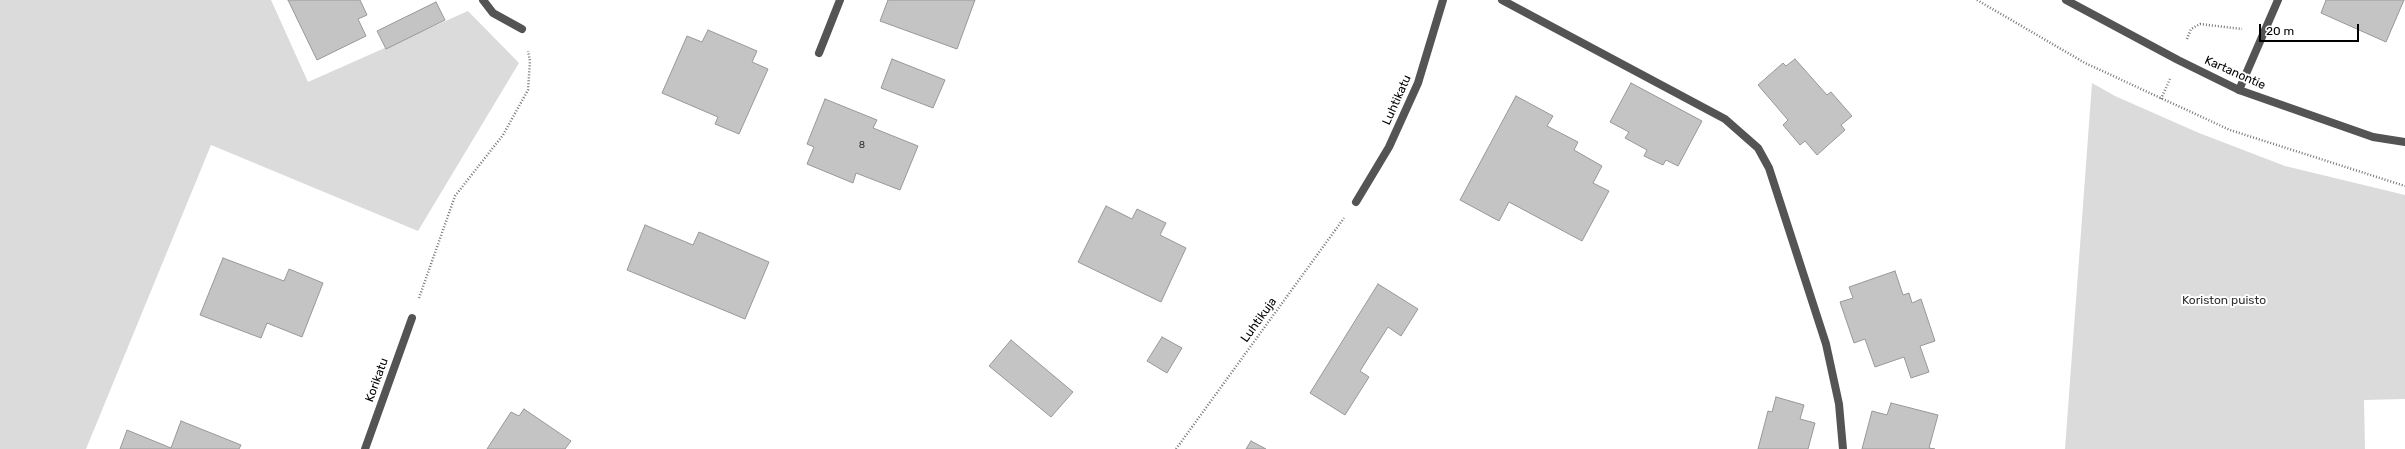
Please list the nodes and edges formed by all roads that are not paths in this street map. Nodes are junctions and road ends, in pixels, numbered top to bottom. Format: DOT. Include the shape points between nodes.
graph roads {
  1 [pos="483,0"];
  2 [pos="840,0"];
  3 [pos="1443,0"];
  4 [pos="1502,0"];
  5 [pos="2066,0"];
  6 [pos="2278,0"];
  7 [pos="522,29"];
  8 [pos="819,53"];
  9 [pos="2239,90"];
  10 [pos="2405,142"];
  11 [pos="1356,202"];
  12 [pos="412,318"];
  13 [pos="365,449"];
  14 [pos="1843,449"];
  1 -- 7 [label="street" via="494,13"];
  2 -- 8 [label="street"];
  3 -- 11 [label="street, Luhtikatu" via="1418,83 1389,147"];
  4 -- 14 [label="street" via="1725,119 1758,148 1769,168 1826,344 1839,404"];
  5 -- 9 [label="street, Kartanontie"];
  6 -- 9 [label="street"];
  9 -- 10 [label="street, Kartanontie" via="2373,137"];
  12 -- 13 [label="street, Korikatu"];
}
